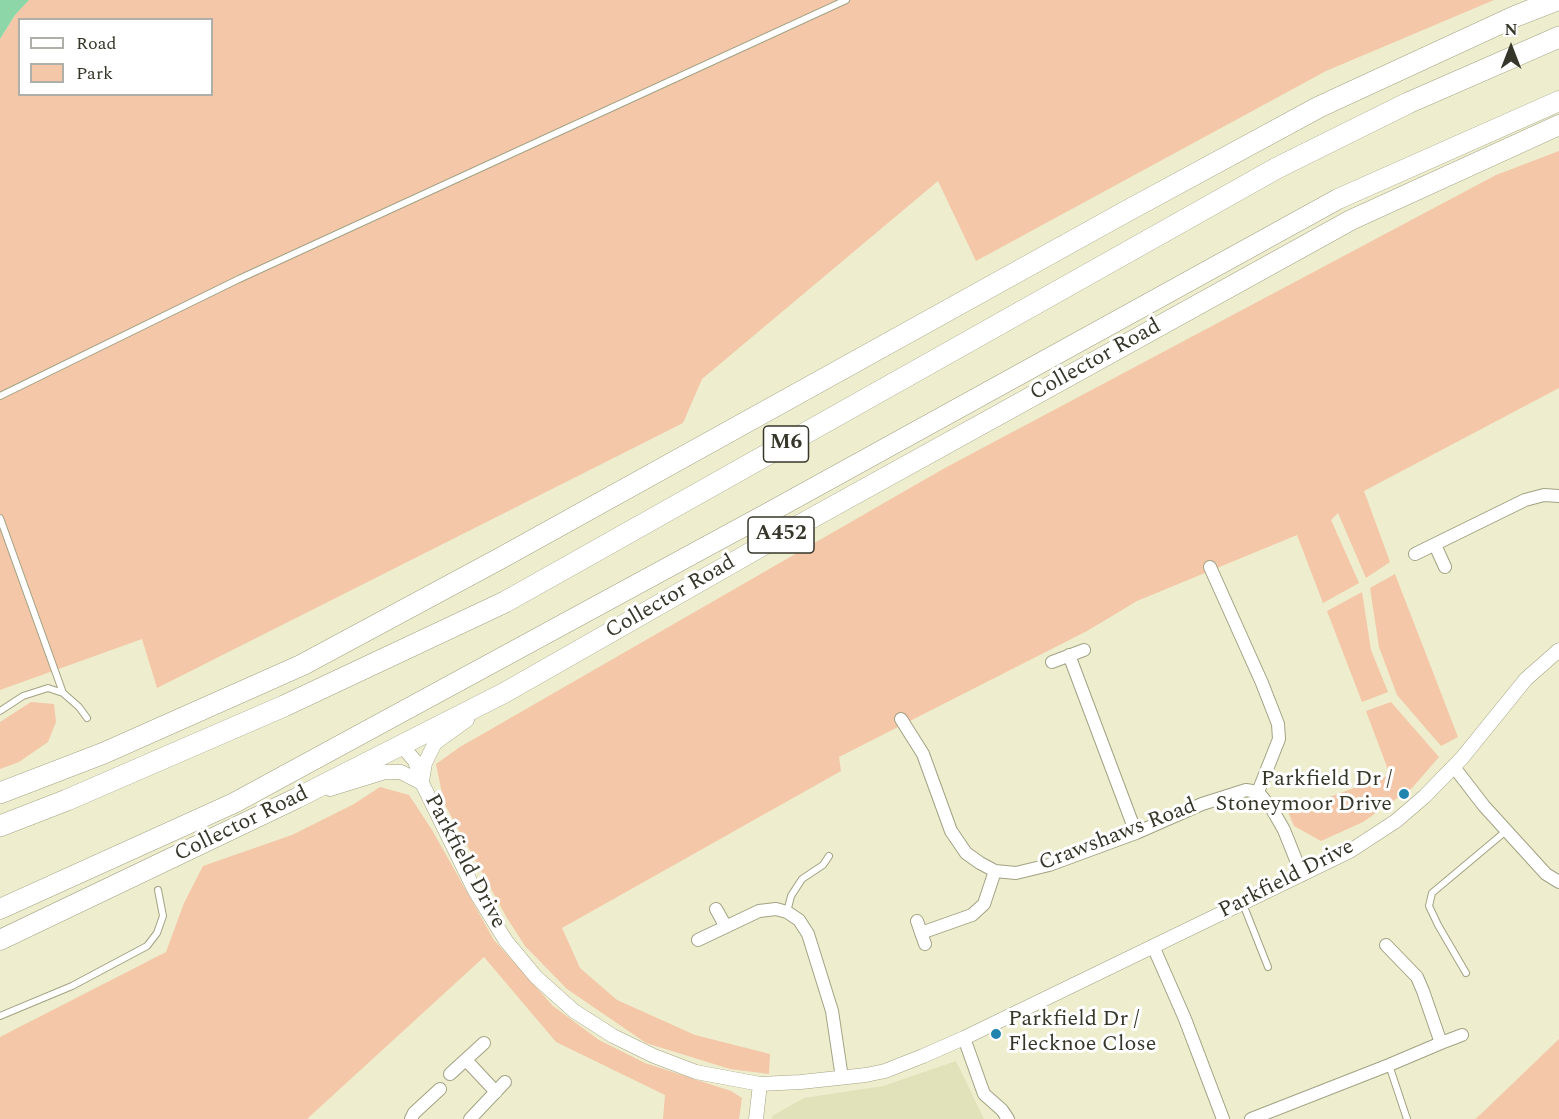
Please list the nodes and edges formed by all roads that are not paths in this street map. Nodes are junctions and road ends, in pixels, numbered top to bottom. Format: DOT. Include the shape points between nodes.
graph roads {
  1 [pos="846,0"];
  2 [pos="1557,0"];
  3 [pos="1559,37"];
  4 [pos="1559,101"];
  5 [pos="1559,125"];
  6 [pos="0,396"];
  7 [pos="1559,496"];
  8 [pos="0,518"];
  9 [pos="1434,545"];
  10 [pos="1415,554"];
  11 [pos="1210,567"];
  12 [pos="1445,567"];
  13 [pos="1084,650"];
  14 [pos="1070,655"];
  15 [pos="1556,657"];
  16 [pos="1052,662"];
  17 [pos="63,693"];
  18 [pos="504,693"];
  19 [pos="0,711"];
  20 [pos="87,718"];
  21 [pos="901,718"];
  22 [pos="402,746"];
  23 [pos="1454,766"];
  24 [pos="422,783"];
  25 [pos="1258,792"];
  26 [pos="0,793"];
  27 [pos="297,798"];
  28 [pos="234,803"];
  29 [pos="0,826"];
  30 [pos="1506,830"];
  31 [pos="1136,833"];
  32 [pos="829,856"];
  33 [pos="995,871"];
  34 [pos="1302,875"];
  35 [pos="1559,882"];
  36 [pos="158,890"];
  37 [pos="1243,903"];
  38 [pos="0,909"];
  39 [pos="716,909"];
  40 [pos="787,912"];
  41 [pos="917,921"];
  42 [pos="726,927"];
  43 [pos="0,940"];
  44 [pos="698,940"];
  45 [pos="1386,945"];
  46 [pos="1153,946"];
  47 [pos="1268,967"];
  48 [pos="1466,973"];
  49 [pos="0,1016"];
  50 [pos="1462,1035"];
  51 [pos="963,1038"];
  52 [pos="484,1043"];
  53 [pos="1441,1043"];
  54 [pos="466,1060"];
  55 [pos="1389,1065"];
  56 [pos="450,1074"];
  57 [pos="842,1078"];
  58 [pos="760,1084"];
  59 [pos="440,1089"];
  60 [pos="411,1119"];
  61 [pos="470,1119"];
  62 [pos="756,1119"];
  63 [pos="1008,1119"];
  64 [pos="1223,1119"];
  65 [pos="1251,1119"];
  66 [pos="1407,1119"];
  1 -- 6 [label="lane" via="239,279"];
  2 -- 26 [label="highway, M6" via="1319,107 302,665 104,753"];
  3 -- 29 [label="highway, M6" via="1277,168 505,602 273,710"];
  4 -- 28 [label="highway, Collector Road / A452" via="1338,199"];
  5 -- 18 [label="highway, Collector Road / A452" via="1351,220"];
  7 -- 9 [label="street" via="1525,500"];
  8 -- 17 [label="lane"];
  9 -- 10 [label="street"];
  9 -- 12 [label="street"];
  11 -- 25 [label="street" via="1278,724 1279,739"];
  13 -- 14 [label="street"];
  14 -- 16 [label="street"];
  14 -- 31 [label="street"];
  15 -- 23 [label="street, Parkfield Drive" via="1526,679"];
  17 -- 19 [label="lane" via="48,688 23,696"];
  17 -- 20 [label="lane"];
  18 -- 22 [label="highway, Collector Road / A452"];
  18 -- 24 [label="street" via="435,743 425,763"];
  21 -- 33 [label="street" via="923,754 951,831 966,853"];
  22 -- 24 [label="street, Parkfield Drive" via="415,761"];
  22 -- 27 [label="highway, Collector Road / A452"];
  22 -- 28 [label="highway" via="376,744 277,794"];
  23 -- 30 [label="street"];
  23 -- 34 [label="street, Parkfield Drive" via="1396,821 1350,851"];
  24 -- 27 [label="street" via="401,772 385,772"];
  24 -- 58 [label="street, Parkfield Drive" via="475,891 506,941 574,1011 654,1056 696,1072"];
  25 -- 31 [label="street, Crawshaws Road" via="1246,790 1202,804"];
  25 -- 34 [label="street" via="1284,830"];
  27 -- 43 [label="highway, Collector Road / A452"];
  28 -- 38 [label="highway, Collector Road / A452"];
  30 -- 35 [label="street" via="1546,874"];
  30 -- 48 [label="lane" via="1432,893 1430,906"];
  31 -- 33 [label="street, Crawshaws Road" via="1049,865 1016,873"];
  32 -- 40 [label="lane" via="823,866 802,879"];
  33 -- 41 [label="street" via="984,904 972,915 923,939"];
  34 -- 37 [label="street, Parkfield Drive"];
  36 -- 49 [label="lane" via="164,916 158,933 147,946 72,986"];
  37 -- 46 [label="street, Parkfield Drive"];
  37 -- 47 [label="lane"];
  39 -- 42 [label="street"];
  40 -- 42 [label="street" via="759,912"];
  40 -- 57 [label="street" via="799,920 808,934 832,1011"];
  42 -- 44 [label="street"];
  45 -- 53 [label="street" via="1416,977"];
  46 -- 51 [label="street, Parkfield Drive"];
  46 -- 64 [label="street"];
  50 -- 53 [label="street"];
  51 -- 57 [label="street, Parkfield Drive" via="885,1071"];
  51 -- 63 [label="street" via="984,1094"];
  52 -- 54 [label="street"];
  53 -- 55 [label="street"];
  54 -- 56 [label="street"];
  54 -- 61 [label="street" via="501,1087"];
  55 -- 65 [label="street"];
  55 -- 66 [label="lane"];
  57 -- 58 [label="street, Parkfield Drive"];
  58 -- 62 [label="street"];
  59 -- 60 [label="street"];
}
